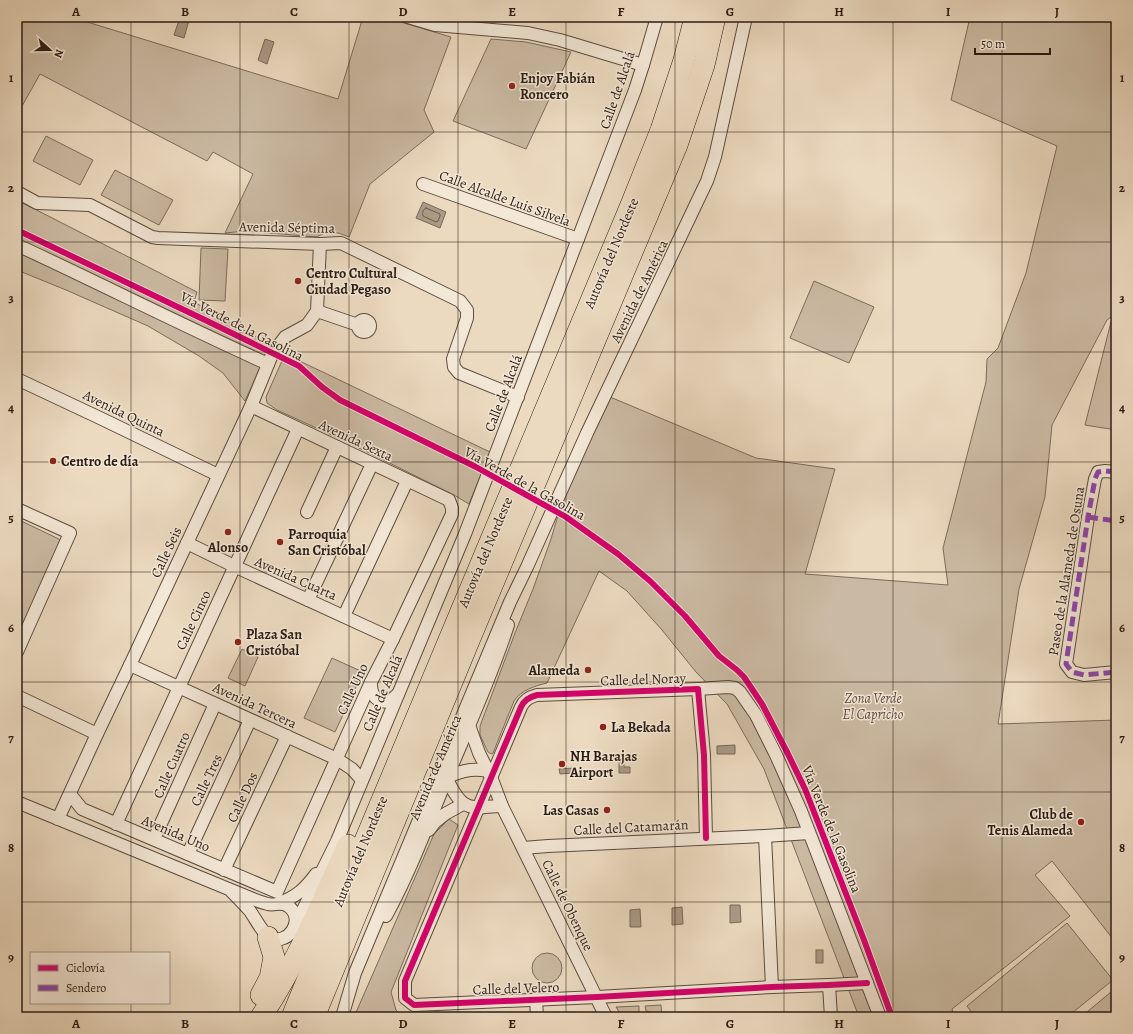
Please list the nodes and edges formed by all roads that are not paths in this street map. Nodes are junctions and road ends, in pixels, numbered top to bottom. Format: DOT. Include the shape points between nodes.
graph roads {
  1 [pos="408,17"];
  2 [pos="657,17"];
  3 [pos="695,17"];
  4 [pos="715,17"];
  5 [pos="746,17"];
  6 [pos="643,65"];
  7 [pos="423,184"];
  8 [pos="17,192"];
  9 [pos="578,239"];
  10 [pos="320,244"];
  11 [pos="17,245"];
  12 [pos="317,311"];
  13 [pos="358,324"];
  14 [pos="569,354"];
  15 [pos="268,364"];
  16 [pos="17,379"];
  17 [pos="518,397"];
  18 [pos="251,406"];
  19 [pos="298,429"];
  20 [pos="337,447"];
  21 [pos="372,464"];
  22 [pos="1116,472"];
  23 [pos="218,475"];
  24 [pos="407,481"];
  25 [pos="449,500"];
  26 [pos="17,509"];
  27 [pos="307,512"];
  28 [pos="187,543"];
  29 [pos="234,566"];
  30 [pos="527,567"];
  31 [pos="308,600"];
  32 [pos="344,616"];
  33 [pos="393,638"];
  34 [pos="17,652"];
  35 [pos="130,665"];
  36 [pos="1116,672"];
  37 [pos="371,682"];
  38 [pos="179,687"];
  39 [pos="698,689"];
  40 [pos="398,694"];
  41 [pos="17,696"];
  42 [pos="215,704"];
  43 [pos="250,720"];
  44 [pos="469,725"];
  45 [pos="97,734"];
  46 [pos="287,736"];
  47 [pos="446,755"];
  48 [pos="337,759"];
  49 [pos="489,774"];
  50 [pos="447,778"];
  51 [pos="362,780"];
  52 [pos="70,794"];
  53 [pos="17,802"];
  54 [pos="463,804"];
  55 [pos="502,806"];
  56 [pos="478,808"];
  57 [pos="423,809"];
  58 [pos="58,819"];
  59 [pos="116,824"];
  60 [pos="809,833"];
  61 [pos="766,836"];
  62 [pos="706,838"];
  63 [pos="154,840"];
  64 [pos="337,841"];
  65 [pos="419,844"];
  66 [pos="523,848"];
  67 [pos="188,854"];
  68 [pos="224,870"];
  69 [pos="231,891"];
  70 [pos="275,900"];
  71 [pos="265,932"];
  72 [pos="292,932"];
  73 [pos="338,958"];
  74 [pos="355,973"];
  75 [pos="867,983"];
  76 [pos="829,985"];
  77 [pos="772,987"];
  78 [pos="597,997"];
  79 [pos="536,999"];
  80 [pos="248,1017"];
  81 [pos="261,1017"];
  82 [pos="292,1017"];
  83 [pos="314,1017"];
  84 [pos="327,1017"];
  85 [pos="342,1017"];
  86 [pos="537,1017"];
  87 [pos="606,1017"];
  88 [pos="831,1017"];
  89 [pos="880,1017"];
  1 -- 6 [label="street" via="435,25 528,33"];
  2 -- 6 [label="street, Calle de Alcalá"];
  3 -- 14 [label="highway, Autovía del Nordeste" via="661,130"];
  4 -- 73 [label="highway, Autovía del Nordeste" via="704,65 677,145"];
  5 -- 30 [label="street, Avenida de América" via="715,157 707,181 587,433"];
  6 -- 9 [label="street, Calle de Alcalá"];
  7 -- 9 [label="street, Calle Alcalde Luis Silvela"];
  8 -- 10 [label="street, Avenida Séptima" via="37,203 90,205 152,237"];
  9 -- 17 [label="street, Calle de Alcalá"];
  10 -- 12 [label="street"];
  10 -- 17 [label="street, Avenida Séptima" via="341,243 460,301 467,310 467,318 453,359 454,367 459,374"];
  11 -- 15 [label="street"];
  12 -- 13 [label="street"];
  12 -- 15 [label="street, Calle Seis" via="307,325 285,337"];
  14 -- 81 [label="highway" via="551,372 389,755 300,948"];
  14 -- 82 [label="highway, Autovía del Nordeste"];
  15 -- 18 [label="street, Calle Seis"];
  16 -- 23 [label="street, Avenida Quinta"];
  17 -- 40 [label="street, Calle de Alcalá" via="465,534"];
  18 -- 19 [label="street, Avenida Sexta"];
  18 -- 23 [label="street, Calle Seis"];
  19 -- 20 [label="street, Avenida Sexta"];
  19 -- 29 [label="street, Calle Cinco"];
  20 -- 21 [label="street, Avenida Sexta"];
  20 -- 27 [label="street"];
  21 -- 24 [label="street, Avenida Sexta"];
  21 -- 31 [label="street"];
  22 -- 36 [label="street, Paseo de la Alameda de Osuna" via="1098,472 1095,479 1066,664 1072,672 1084,675"];
  23 -- 28 [label="street, Calle Seis"];
  24 -- 25 [label="street, Avenida Sexta"];
  24 -- 32 [label="street"];
  25 -- 33 [label="street, Calle Uno" via="452,514"];
  26 -- 34 [label="street" via="70,533"];
  28 -- 29 [label="street, Avenida Cuarta"];
  28 -- 35 [label="street, Calle Seis"];
  29 -- 31 [label="street, Avenida Cuarta"];
  29 -- 38 [label="street, Calle Cinco"];
  30 -- 44 [label="street, Avenida de América" via="502,642"];
  30 -- 47 [label="street, Avenida de América"];
  31 -- 32 [label="street, Avenida Cuarta"];
  32 -- 33 [label="street, Avenida Cuarta"];
  33 -- 37 [label="street, Calle Uno"];
  35 -- 38 [label="street, Avenida Tercera"];
  35 -- 45 [label="street, Calle Seis"];
  37 -- 40 [label="street" via="371,690 381,702 388,702"];
  37 -- 48 [label="street, Calle Uno"];
  38 -- 42 [label="street, Avenida Tercera"];
  38 -- 59 [label="street, Calle Cinco"];
  39 -- 49 [label="street, Calle del Noray" via="537,694 529,697 520,707"];
  39 -- 60 [label="street" via="735,688 740,692 756,715"];
  39 -- 62 [label="street, Calle del Noray" via="704,755"];
  40 -- 51 [label="street, Calle de Alcalá"];
  41 -- 45 [label="street"];
  42 -- 43 [label="street, Avenida Tercera"];
  42 -- 63 [label="street, Calle Cuatro"];
  43 -- 46 [label="street, Avenida Tercera"];
  43 -- 67 [label="street, Calle Tres"];
  44 -- 49 [label="street, Calle de Obenque"];
  44 -- 50 [label="street, Avenida de América"];
  45 -- 52 [label="street, Calle Seis"];
  46 -- 48 [label="street, Avenida Tercera"];
  46 -- 68 [label="street, Calle Dos"];
  47 -- 50 [label="street"];
  47 -- 57 [label="street, Avenida de América"];
  48 -- 51 [label="street, Avenida Tercera"];
  48 -- 70 [label="street, Calle Uno"];
  49 -- 50 [label="street" via="472,770"];
  49 -- 55 [label="street, Calle de Obenque"];
  49 -- 56 [label="street, Calle del Velero"];
  50 -- 54 [label="street"];
  50 -- 57 [label="street" via="434,791"];
  50 -- 65 [label="street, Avenida de América"];
  51 -- 64 [label="street, Calle de Alcalá"];
  52 -- 58 [label="street, Calle Seis"];
  52 -- 59 [label="street, Avenida Uno" via="82,809"];
  53 -- 58 [label="street"];
  54 -- 56 [label="street"];
  54 -- 65 [label="street" via="435,822"];
  55 -- 56 [label="street"];
  55 -- 66 [label="street, Calle de Obenque"];
  56 -- 79 [label="street, Calle del Velero" via="404,983 405,998 414,1005"];
  57 -- 74 [label="street, Avenida de América"];
  58 -- 69 [label="street"];
  59 -- 63 [label="street, Avenida Uno"];
  60 -- 61 [label="street, Calle del Catamarán"];
  60 -- 75 [label="street"];
  61 -- 62 [label="street, Calle del Catamarán"];
  61 -- 77 [label="street"];
  62 -- 66 [label="street, Calle del Catamarán"];
  63 -- 67 [label="street, Avenida Uno"];
  64 -- 70 [label="street, Calle de Alcalá" via="315,876 299,894 289,899"];
  64 -- 72 [label="street, Calle de Alcalá"];
  65 -- 74 [label="street, Avenida de América" via="401,889"];
  66 -- 78 [label="street, Calle de Obenque"];
  67 -- 68 [label="street, Avenida Uno"];
  68 -- 70 [label="street, Avenida Uno"];
  69 -- 70 [label="street"];
  69 -- 71 [label="street"];
  70 -- 71 [label="street, Calle Uno" via="260,916"];
  70 -- 72 [label="street" via="293,912 296,920"];
  71 -- 72 [label="street" via="280,939"];
  71 -- 80 [label="highway" via="274,957 270,978"];
  73 -- 83 [label="highway, Autovía del Nordeste"];
  73 -- 84 [label="highway" via="332,1003"];
  74 -- 85 [label="street, Avenida de América"];
  75 -- 76 [label="street, Calle del Velero"];
  75 -- 89 [label="street"];
  76 -- 77 [label="street, Calle del Velero"];
  76 -- 88 [label="street"];
  77 -- 78 [label="street, Calle del Velero"];
  78 -- 79 [label="street, Calle del Velero"];
  78 -- 87 [label="street, Calle de Obenque"];
  79 -- 86 [label="street"];
}
